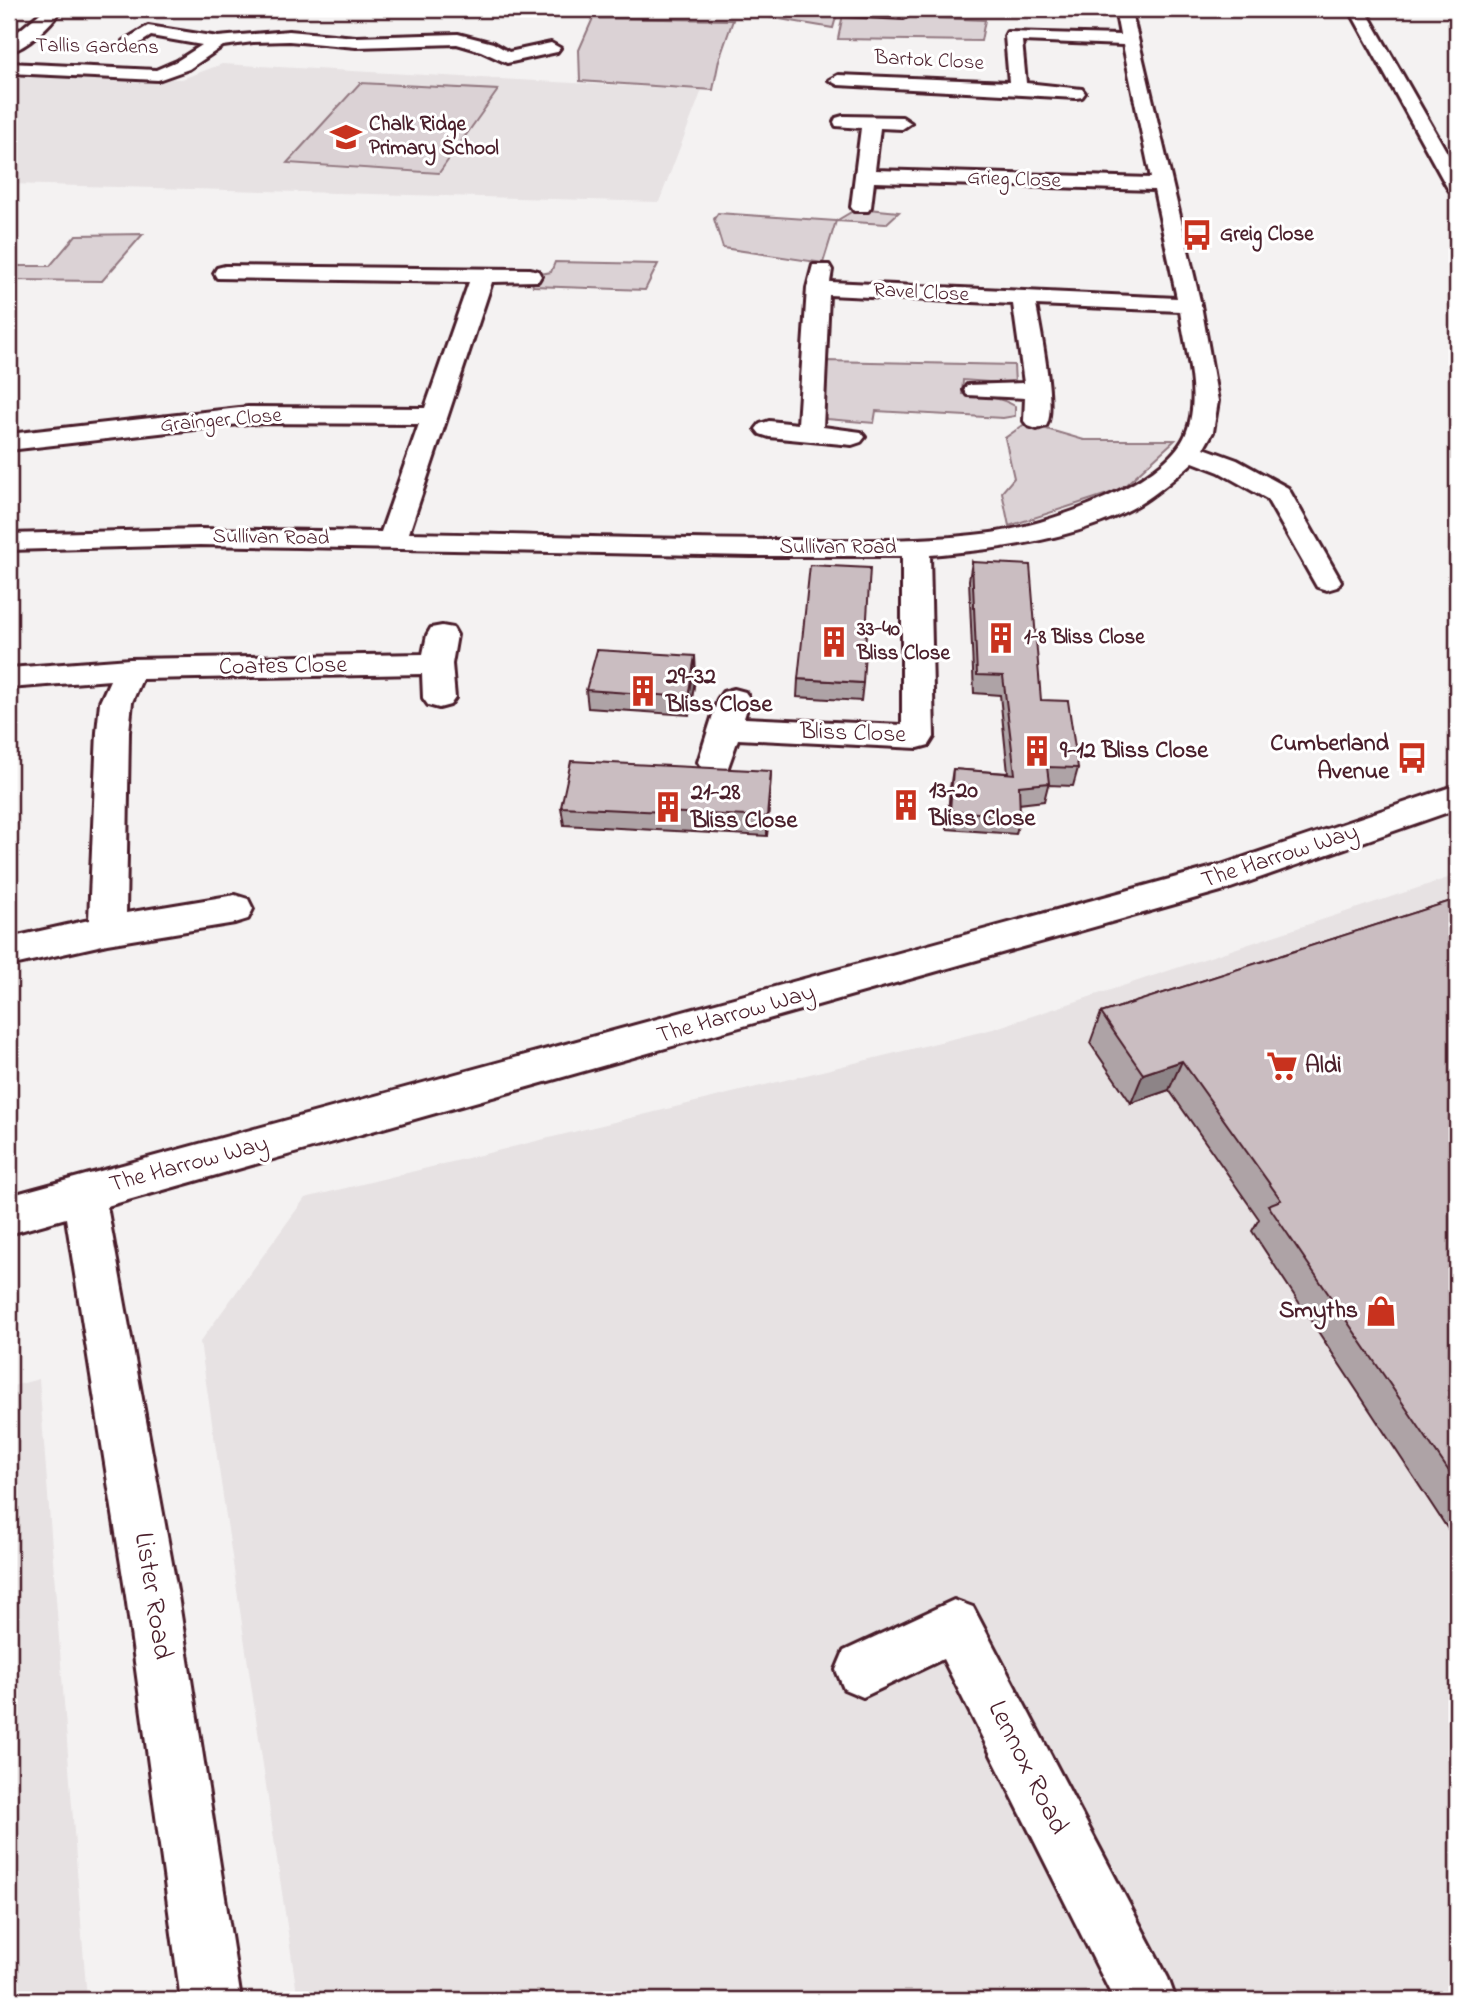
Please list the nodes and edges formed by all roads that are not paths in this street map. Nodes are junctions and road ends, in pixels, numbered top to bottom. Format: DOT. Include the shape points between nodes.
graph roads {
  1 [pos="54,9"];
  2 [pos="1123,9"];
  3 [pos="1357,9"];
  4 [pos="844,10"];
  5 [pos="879,10"];
  6 [pos="904,13"];
  7 [pos="991,36"];
  8 [pos="1013,36"];
  9 [pos="1129,40"];
  10 [pos="131,41"];
  11 [pos="218,42"];
  12 [pos="9,47"];
  13 [pos="551,48"];
  14 [pos="9,68"];
  15 [pos="838,81"];
  16 [pos="1018,88"];
  17 [pos="1076,93"];
  18 [pos="843,122"];
  19 [pos="871,123"];
  20 [pos="902,123"];
  21 [pos="863,176"];
  22 [pos="1164,184"];
  23 [pos="1457,187"];
  24 [pos="861,207"];
  25 [pos="224,273"];
  26 [pos="483,275"];
  27 [pos="530,276"];
  28 [pos="1024,299"];
  29 [pos="1190,305"];
  30 [pos="976,390"];
  31 [pos="1037,391"];
  32 [pos="435,416"];
  33 [pos="1037,421"];
  34 [pos="769,429"];
  35 [pos="810,432"];
  36 [pos="852,437"];
  37 [pos="9,442"];
  38 [pos="1189,451"];
  39 [pos="392,541"];
  40 [pos="9,542"];
  41 [pos="916,548"];
  42 [pos="1327,581"];
  43 [pos="130,670"];
  44 [pos="9,678"];
  45 [pos="439,698"];
  46 [pos="715,762"];
  47 [pos="1457,797"];
  48 [pos="235,909"];
  49 [pos="107,930"];
  50 [pos="9,953"];
  51 [pos="83,1194"];
  52 [pos="9,1215"];
  53 [pos="863,1670"];
  54 [pos="211,2000"];
  55 [pos="1146,2000"];
  1 -- 12 [label="street"];
  2 -- 9 [label="street, Sullivan Road"];
  3 -- 23 [label="street"];
  4 -- 5 [label="street"];
  5 -- 6 [label="street"];
  7 -- 8 [label="street, Bartok Close"];
  8 -- 9 [label="street, Bartok Close"];
  8 -- 16 [label="street, Bartok Close"];
  9 -- 22 [label="street, Sullivan Road"];
  10 -- 11 [label="street, Tallis Gardens" via="156,26"];
  11 -- 13 [label="street, Tallis Gardens" via="289,36 356,42 462,34 507,58"];
  11 -- 14 [label="street, Tallis Gardens" via="158,75"];
  15 -- 16 [label="street, Bartok Close"];
  16 -- 17 [label="street, Bartok Close"];
  18 -- 19 [label="street"];
  19 -- 20 [label="street"];
  19 -- 21 [label="street"];
  21 -- 22 [label="street, Grieg Close"];
  21 -- 24 [label="street"];
  22 -- 29 [label="street, Sullivan Road"];
  25 -- 26 [label="street"];
  26 -- 27 [label="street"];
  26 -- 32 [label="street"];
  28 -- 29 [label="street, Ravel Close"];
  28 -- 31 [label="street"];
  28 -- 35 [label="street, Ravel Close" via="819,279"];
  29 -- 38 [label="street, Sullivan Road" via="1206,401 1200,432"];
  30 -- 31 [label="street"];
  31 -- 33 [label="street"];
  32 -- 37 [label="street, Grainger Close" via="248,415"];
  32 -- 39 [label="street"];
  34 -- 35 [label="street"];
  35 -- 36 [label="street"];
  38 -- 41 [label="street, Sullivan Road" via="1128,499 1080,519 993,541"];
  38 -- 42 [label="street" via="1278,494"];
  39 -- 40 [label="street, Sullivan Road" via="200,537"];
  39 -- 41 [label="street, Sullivan Road"];
  41 -- 46 [label="street, Bliss Close" via="918,737 730,714"];
  43 -- 44 [label="street, Coates Close"];
  43 -- 45 [label="street, Coates Close" via="440,649"];
  43 -- 49 [label="street" via="117,702 113,732"];
  47 -- 51 [label="street, The Harrow Way" via="1228,876"];
  48 -- 49 [label="street"];
  49 -- 50 [label="street"];
  51 -- 52 [label="street, The Harrow Way"];
  51 -- 54 [label="street, Lister Road" via="178,1755"];
  53 -- 55 [label="street, Lennox Road" via="954,1626"];
}
